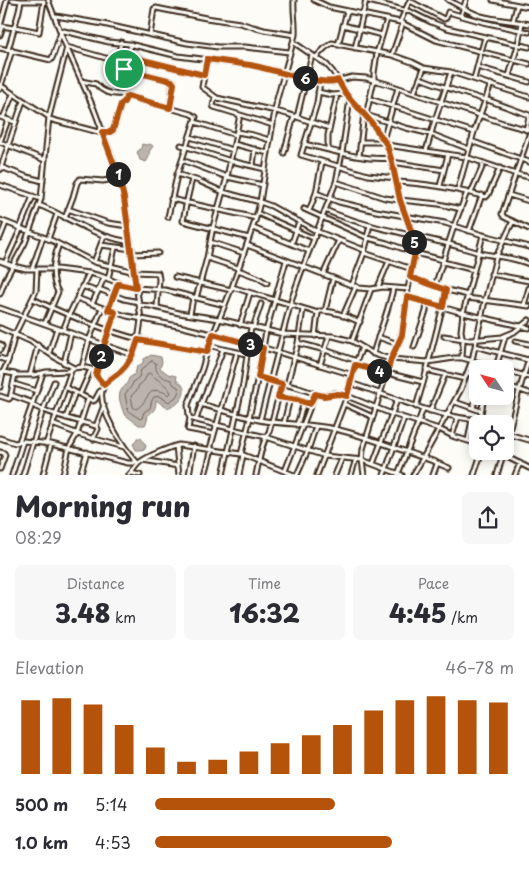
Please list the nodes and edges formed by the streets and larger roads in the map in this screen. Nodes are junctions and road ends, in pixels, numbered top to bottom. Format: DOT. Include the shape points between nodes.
graph roads {
  1 [pos="6,0"];
  2 [pos="12,0"];
  3 [pos="48,0"];
  4 [pos="294,0"];
  5 [pos="314,0"];
  6 [pos="366,0"];
  7 [pos="448,0"];
  8 [pos="466,0"];
  9 [pos="493,0"];
  10 [pos="20,1"];
  11 [pos="44,1"];
  12 [pos="410,1"];
  13 [pos="517,5"];
  14 [pos="529,7"];
  15 [pos="463,9"];
  16 [pos="405,10"];
  17 [pos="347,11"];
  18 [pos="362,14"];
  19 [pos="55,16"];
  20 [pos="461,16"];
  21 [pos="387,19"];
  22 [pos="513,21"];
  23 [pos="522,22"];
  24 [pos="402,23"];
  25 [pos="529,24"];
  26 [pos="1,26"];
  27 [pos="343,26"];
  28 [pos="14,28"];
  29 [pos="358,29"];
  30 [pos="520,30"];
  31 [pos="61,32"];
  32 [pos="529,32"];
  33 [pos="0,35"];
  34 [pos="150,35"];
  35 [pos="294,35"];
  36 [pos="382,35"];
  37 [pos="485,37"];
  38 [pos="121,42"];
  39 [pos="293,42"];
  40 [pos="131,44"];
  41 [pos="338,44"];
  42 [pos="518,45"];
  43 [pos="67,47"];
  44 [pos="529,47"];
  45 [pos="0,48"];
  46 [pos="355,48"];
  47 [pos="10,50"];
  48 [pos="289,52"];
  49 [pos="482,52"];
  50 [pos="377,53"];
  51 [pos="312,55"];
  52 [pos="127,56"];
  53 [pos="392,56"];
  54 [pos="316,57"];
  55 [pos="207,59"];
  56 [pos="514,60"];
  57 [pos="116,61"];
  58 [pos="529,64"];
  59 [pos="477,67"];
  60 [pos="424,68"];
  61 [pos="124,69"];
  62 [pos="451,72"];
  63 [pos="284,73"];
  64 [pos="204,75"];
  65 [pos="510,76"];
  66 [pos="306,78"];
  67 [pos="420,78"];
  68 [pos="474,79"];
  69 [pos="338,80"];
  70 [pos="374,80"];
  71 [pos="81,81"];
  72 [pos="320,81"];
  73 [pos="529,82"];
  74 [pos="491,84"];
  75 [pos="0,87"];
  76 [pos="398,88"];
  77 [pos="446,88"];
  78 [pos="318,92"];
  79 [pos="12,94"];
  80 [pos="346,94"];
  81 [pos="414,94"];
  82 [pos="336,95"];
  83 [pos="127,96"];
  84 [pos="529,96"];
  85 [pos="215,97"];
  86 [pos="350,99"];
  87 [pos="370,99"];
  88 [pos="485,99"];
  89 [pos="23,101"];
  90 [pos="441,103"];
  91 [pos="392,107"];
  92 [pos="170,108"];
  93 [pos="276,111"];
  94 [pos="365,114"];
  95 [pos="240,115"];
  96 [pos="480,115"];
  97 [pos="296,116"];
  98 [pos="529,116"];
  99 [pos="4,118"];
  100 [pos="49,118"];
  101 [pos="435,120"];
  102 [pos="15,122"];
  103 [pos="195,122"];
  104 [pos="311,122"];
  105 [pos="388,122"];
  106 [pos="273,125"];
  107 [pos="329,128"];
  108 [pos="528,130"];
  109 [pos="102,132"];
  110 [pos="474,132"];
  111 [pos="236,134"];
  112 [pos="430,134"];
  113 [pos="529,136"];
  114 [pos="190,137"];
  115 [pos="270,140"];
  116 [pos="471,141"];
  117 [pos="0,142"];
  118 [pos="361,142"];
  119 [pos="385,142"];
  120 [pos="234,144"];
  121 [pos="304,144"];
  122 [pos="181,145"];
  123 [pos="527,145"];
  124 [pos="8,146"];
  125 [pos="186,147"];
  126 [pos="469,148"];
  127 [pos="328,149"];
  128 [pos="233,150"];
  129 [pos="255,150"];
  130 [pos="426,151"];
  131 [pos="268,153"];
  132 [pos="284,153"];
  133 [pos="342,153"];
  134 [pos="448,154"];
  135 [pos="359,156"];
  136 [pos="466,157"];
  137 [pos="391,158"];
  138 [pos="521,159"];
  139 [pos="45,160"];
  140 [pos="182,160"];
  141 [pos="231,161"];
  142 [pos="322,162"];
  143 [pos="392,162"];
  144 [pos="529,162"];
  145 [pos="484,163"];
  146 [pos="253,166"];
  147 [pos="339,167"];
  148 [pos="0,168"];
  149 [pos="265,168"];
  150 [pos="500,168"];
  151 [pos="444,170"];
  152 [pos="177,174"];
  153 [pos="516,174"];
  154 [pos="529,176"];
  155 [pos="119,178"];
  156 [pos="227,178"];
  157 [pos="192,179"];
  158 [pos="396,180"];
  159 [pos="43,181"];
  160 [pos="336,182"];
  161 [pos="0,185"];
  162 [pos="263,185"];
  163 [pos="440,186"];
  164 [pos="458,189"];
  165 [pos="223,192"];
  166 [pos="469,192"];
  167 [pos="316,193"];
  168 [pos="509,195"];
  169 [pos="33,196"];
  170 [pos="482,196"];
  171 [pos="171,198"];
  172 [pos="330,198"];
  173 [pos="41,199"];
  174 [pos="400,200"];
  175 [pos="529,201"];
  176 [pos="260,202"];
  177 [pos="186,203"];
  178 [pos="39,205"];
  179 [pos="304,208"];
  180 [pos="68,209"];
  181 [pos="460,209"];
  182 [pos="217,210"];
  183 [pos="325,210"];
  184 [pos="309,211"];
  185 [pos="258,213"];
  186 [pos="57,214"];
  187 [pos="406,216"];
  188 [pos="168,217"];
  189 [pos="65,218"];
  190 [pos="256,218"];
  191 [pos="322,218"];
  192 [pos="0,220"];
  193 [pos="299,221"];
  194 [pos="513,221"];
  195 [pos="6,222"];
  196 [pos="370,225"];
  197 [pos="128,226"];
  198 [pos="454,226"];
  199 [pos="20,228"];
  200 [pos="253,228"];
  201 [pos="212,229"];
  202 [pos="529,229"];
  203 [pos="296,230"];
  204 [pos="316,231"];
  205 [pos="469,231"];
  206 [pos="30,232"];
  207 [pos="483,235"];
  208 [pos="104,236"];
  209 [pos="413,236"];
  210 [pos="44,237"];
  211 [pos="367,237"];
  212 [pos="0,238"];
  213 [pos="249,238"];
  214 [pos="314,238"];
  215 [pos="48,239"];
  216 [pos="339,240"];
  217 [pos="503,240"];
  218 [pos="130,242"];
  219 [pos="210,242"];
  220 [pos="59,244"];
  221 [pos="292,244"];
  222 [pos="448,244"];
  223 [pos="101,245"];
  224 [pos="247,245"];
  225 [pos="529,247"];
  226 [pos="115,248"];
  227 [pos="309,251"];
  228 [pos="132,252"];
  229 [pos="364,252"];
  230 [pos="478,252"];
  231 [pos="158,253"];
  232 [pos="244,253"];
  233 [pos="415,253"];
  234 [pos="496,256"];
  235 [pos="207,258"];
  236 [pos="286,260"];
  237 [pos="0,261"];
  238 [pos="443,261"];
  239 [pos="94,262"];
  240 [pos="389,262"];
  241 [pos="5,263"];
  242 [pos="529,264"];
  243 [pos="12,266"];
  244 [pos="112,266"];
  245 [pos="303,267"];
  246 [pos="32,269"];
  247 [pos="37,269"];
  248 [pos="53,269"];
  249 [pos="238,269"];
  250 [pos="412,269"];
  251 [pos="474,270"];
  252 [pos="135,272"];
  253 [pos="89,273"];
  254 [pos="323,274"];
  255 [pos="491,274"];
  256 [pos="0,276"];
  257 [pos="175,277"];
  258 [pos="410,277"];
  259 [pos="6,278"];
  260 [pos="106,278"];
  261 [pos="333,278"];
  262 [pos="529,281"];
  263 [pos="201,283"];
  264 [pos="118,284"];
  265 [pos="267,284"];
  266 [pos="354,285"];
  267 [pos="82,286"];
  268 [pos="435,286"];
  269 [pos="378,287"];
  270 [pos="136,288"];
  271 [pos="232,288"];
  272 [pos="393,288"];
  273 [pos="529,288"];
  274 [pos="158,289"];
  275 [pos="371,289"];
  276 [pos="408,289"];
  277 [pos="446,290"];
  278 [pos="98,291"];
  279 [pos="0,293"];
  280 [pos="250,293"];
  281 [pos="114,295"];
  282 [pos="407,297"];
  283 [pos="467,297"];
  284 [pos="77,298"];
  285 [pos="195,298"];
  286 [pos="33,299"];
  287 [pos="274,300"];
  288 [pos="485,301"];
  289 [pos="427,302"];
  290 [pos="92,304"];
  291 [pos="139,304"];
  292 [pos="261,304"];
  293 [pos="291,304"];
  294 [pos="524,305"];
  295 [pos="225,306"];
  296 [pos="529,306"];
  297 [pos="157,307"];
  298 [pos="443,307"];
  299 [pos="0,308"];
  300 [pos="52,308"];
  301 [pos="102,308"];
  302 [pos="303,308"];
  303 [pos="108,310"];
  304 [pos="325,311"];
  305 [pos="115,312"];
  306 [pos="318,313"];
  307 [pos="463,313"];
  308 [pos="190,314"];
  309 [pos="69,315"];
  310 [pos="344,316"];
  311 [pos="24,317"];
  312 [pos="482,317"];
  313 [pos="141,319"];
  314 [pos="219,320"];
  315 [pos="529,320"];
  316 [pos="360,322"];
  317 [pos="45,323"];
  318 [pos="240,325"];
  319 [pos="94,326"];
  320 [pos="521,327"];
  321 [pos="0,328"];
  322 [pos="57,328"];
  323 [pos="252,328"];
  324 [pos="529,328"];
  325 [pos="63,330"];
  326 [pos="109,331"];
  327 [pos="266,331"];
  328 [pos="71,333"];
  329 [pos="15,334"];
  330 [pos="213,334"];
  331 [pos="283,334"];
  332 [pos="299,335"];
  333 [pos="316,336"];
  334 [pos="329,336"];
  335 [pos="444,336"];
  336 [pos="505,336"];
  337 [pos="378,337"];
  338 [pos="462,338"];
  339 [pos="89,340"];
  340 [pos="138,340"];
  341 [pos="477,340"];
  342 [pos="515,340"];
  343 [pos="352,341"];
  344 [pos="248,343"];
  345 [pos="0,344"];
  346 [pos="298,344"];
  347 [pos="398,344"];
  348 [pos="529,344"];
  349 [pos="38,345"];
  350 [pos="105,345"];
  351 [pos="209,345"];
  352 [pos="476,346"];
  353 [pos="362,347"];
  354 [pos="414,347"];
  355 [pos="263,348"];
  356 [pos="223,349"];
  357 [pos="0,350"];
  358 [pos="325,350"];
  359 [pos="207,352"];
  360 [pos="237,352"];
  361 [pos="49,353"];
  362 [pos="279,353"];
  363 [pos="500,353"];
  364 [pos="247,354"];
  365 [pos="373,354"];
  366 [pos="133,355"];
  367 [pos="0,358"];
  368 [pos="294,358"];
  369 [pos="462,358"];
  370 [pos="391,359"];
  371 [pos="472,360"];
  372 [pos="498,360"];
  373 [pos="529,360"];
  374 [pos="8,361"];
  375 [pos="428,362"];
  376 [pos="64,363"];
  377 [pos="356,363"];
  378 [pos="320,365"];
  379 [pos="82,367"];
  380 [pos="469,368"];
  381 [pos="72,369"];
  382 [pos="91,369"];
  383 [pos="426,370"];
  384 [pos="1,373"];
  385 [pos="43,373"];
  386 [pos="387,373"];
  387 [pos="467,373"];
  388 [pos="514,373"];
  389 [pos="15,375"];
  390 [pos="30,375"];
  391 [pos="96,375"];
  392 [pos="353,375"];
  393 [pos="445,375"];
  394 [pos="524,376"];
  395 [pos="258,377"];
  396 [pos="529,377"];
  397 [pos="465,379"];
  398 [pos="271,381"];
  399 [pos="54,382"];
  400 [pos="423,382"];
  401 [pos="350,383"];
  402 [pos="14,384"];
  403 [pos="282,384"];
  404 [pos="286,385"];
  405 [pos="103,386"];
  406 [pos="0,387"];
  407 [pos="65,387"];
  408 [pos="514,389"];
  409 [pos="37,391"];
  410 [pos="519,391"];
  411 [pos="75,392"];
  412 [pos="381,393"];
  413 [pos="80,394"];
  414 [pos="315,394"];
  415 [pos="529,394"];
  416 [pos="11,395"];
  417 [pos="0,396"];
  418 [pos="347,396"];
  419 [pos="278,397"];
  420 [pos="290,398"];
  421 [pos="88,399"];
  422 [pos="397,400"];
  423 [pos="304,402"];
  424 [pos="455,402"];
  425 [pos="32,404"];
  426 [pos="200,404"];
  427 [pos="310,404"];
  428 [pos="344,404"];
  429 [pos="104,405"];
  430 [pos="474,405"];
  431 [pos="482,405"];
  432 [pos="416,407"];
  433 [pos="376,408"];
  434 [pos="473,408"];
  435 [pos="423,409"];
  436 [pos="43,410"];
  437 [pos="220,410"];
  438 [pos="430,411"];
  439 [pos="481,411"];
  440 [pos="55,414"];
  441 [pos="236,414"];
  442 [pos="392,414"];
  443 [pos="446,415"];
  444 [pos="481,415"];
  445 [pos="512,415"];
  446 [pos="373,417"];
  447 [pos="458,417"];
  448 [pos="66,418"];
  449 [pos="190,418"];
  450 [pos="250,418"];
  451 [pos="404,418"];
  452 [pos="469,419"];
  453 [pos="196,420"];
  454 [pos="260,420"];
  455 [pos="80,422"];
  456 [pos="272,422"];
  457 [pos="284,423"];
  458 [pos="418,423"];
  459 [pos="52,424"];
  460 [pos="217,425"];
  461 [pos="297,425"];
  462 [pos="302,425"];
  463 [pos="96,426"];
  464 [pos="316,426"];
  465 [pos="233,429"];
  466 [pos="334,429"];
  467 [pos="439,429"];
  468 [pos="247,433"];
  469 [pos="76,434"];
  470 [pos="214,434"];
  471 [pos="452,436"];
  472 [pos="469,436"];
  473 [pos="514,436"];
  474 [pos="266,437"];
  475 [pos="367,437"];
  476 [pos="0,438"];
  477 [pos="93,439"];
  478 [pos="529,440"];
  479 [pos="23,441"];
  480 [pos="468,441"];
  481 [pos="19,442"];
  482 [pos="33,442"];
  483 [pos="381,443"];
  484 [pos="46,444"];
  485 [pos="51,444"];
  486 [pos="176,446"];
  487 [pos="194,446"];
  488 [pos="295,446"];
  489 [pos="394,446"];
  490 [pos="69,448"];
  491 [pos="124,448"];
  492 [pos="211,449"];
  493 [pos="308,450"];
  494 [pos="229,451"];
  495 [pos="407,451"];
  496 [pos="0,452"];
  497 [pos="87,452"];
  498 [pos="242,454"];
  499 [pos="325,456"];
  500 [pos="342,458"];
  501 [pos="423,458"];
  502 [pos="356,459"];
  503 [pos="143,460"];
  504 [pos="362,460"];
  505 [pos="479,460"];
  506 [pos="501,460"];
  507 [pos="514,460"];
  508 [pos="259,461"];
  509 [pos="137,462"];
  510 [pos="436,462"];
  511 [pos="373,464"];
  512 [pos="520,464"];
  513 [pos="178,466"];
  514 [pos="449,468"];
  515 [pos="529,468"];
  516 [pos="0,469"];
  517 [pos="386,469"];
  518 [pos="283,470"];
  519 [pos="130,474"];
  520 [pos="399,474"];
  521 [pos="12,475"];
  522 [pos="23,475"];
  523 [pos="43,475"];
  524 [pos="63,475"];
  525 [pos="80,475"];
  526 [pos="140,475"];
  527 [pos="179,475"];
  528 [pos="189,475"];
  529 [pos="205,475"];
  530 [pos="223,475"];
  531 [pos="238,475"];
  532 [pos="257,475"];
  533 [pos="280,475"];
  534 [pos="296,475"];
  535 [pos="318,475"];
  536 [pos="336,475"];
  537 [pos="351,475"];
  538 [pos="364,475"];
  539 [pos="384,475"];
  540 [pos="413,475"];
  541 [pos="433,475"];
  542 [pos="474,475"];
  543 [pos="497,475"];
  544 [pos="515,475"];
  1 -- 26 [label="street"];
  2 -- 10 [label="street"];
  3 -- 11 [label="street"];
  3 -- 19 [label="street"];
  4 -- 35 [label="street"];
  5 -- 17 [label="street"];
  6 -- 16 [label="street"];
  6 -- 18 [label="street"];
  7 -- 15 [label="street"];
  8 -- 15 [label="street"];
  9 -- 13 [label="street"];
  10 -- 11 [label="street"];
  10 -- 28 [label="street"];
  11 -- 28 [label="street" via="39,32"];
  12 -- 16 [label="street"];
  12 -- 20 [label="street" via="444,19 448,12"];
  13 -- 14 [label="street"];
  13 -- 22 [label="street"];
  15 -- 20 [label="street"];
  15 -- 22 [label="street" via="480,16"];
  16 -- 24 [label="street"];
  16 -- 37 [label="street" via="447,28"];
  17 -- 18 [label="street"];
  17 -- 27 [label="street"];
  18 -- 21 [label="street"];
  18 -- 29 [label="street"];
  19 -- 31 [label="street"];
  19 -- 34 [label="street"];
  20 -- 30 [label="street"];
  21 -- 24 [label="street"];
  21 -- 36 [label="street"];
  22 -- 23 [label="street"];
  23 -- 25 [label="street"];
  23 -- 30 [label="street"];
  24 -- 49 [label="street" via="436,40"];
  24 -- 53 [label="street"];
  26 -- 28 [label="street"];
  26 -- 33 [label="street"];
  27 -- 29 [label="street"];
  27 -- 41 [label="street"];
  28 -- 47 [label="street"];
  29 -- 36 [label="street"];
  29 -- 46 [label="street"];
  30 -- 32 [label="street"];
  30 -- 42 [label="street"];
  31 -- 38 [label="street"];
  31 -- 43 [label="street"];
  31 -- 47 [label="street" via="51,60"];
  34 -- 35 [label="street" via="156,8"];
  34 -- 48 [label="street" via="218,47"];
  35 -- 39 [label="street"];
  36 -- 50 [label="street"];
  37 -- 42 [label="street"];
  37 -- 49 [label="street"];
  38 -- 40 [label="street"];
  38 -- 57 [label="street"];
  39 -- 48 [label="street"];
  39 -- 51 [label="street"];
  40 -- 52 [label="street"];
  40 -- 55 [label="street" via="178,56"];
  41 -- 46 [label="street"];
  41 -- 54 [label="street" via="329,44"];
  42 -- 44 [label="street"];
  42 -- 56 [label="street"];
  43 -- 57 [label="street"];
  43 -- 71 [label="street"];
  43 -- 100 [label="street"];
  45 -- 47 [label="street"];
  46 -- 50 [label="street"];
  47 -- 75 [label="street"];
  48 -- 63 [label="street"];
  49 -- 56 [label="street"];
  49 -- 59 [label="street"];
  50 -- 53 [label="street"];
  50 -- 70 [label="street"];
  51 -- 54 [label="street"];
  51 -- 66 [label="street"];
  52 -- 61 [label="street"];
  52 -- 64 [label="street"];
  53 -- 60 [label="street"];
  54 -- 69 [label="street"];
  55 -- 63 [label="street"];
  55 -- 64 [label="street"];
  56 -- 58 [label="street"];
  56 -- 65 [label="street"];
  57 -- 61 [label="street" via="116,67"];
  59 -- 65 [label="street"];
  59 -- 68 [label="street"];
  60 -- 62 [label="street"];
  60 -- 67 [label="street"];
  61 -- 92 [label="street" via="173,81"];
  62 -- 68 [label="street"];
  62 -- 77 [label="street"];
  63 -- 66 [label="street"];
  63 -- 93 [label="street"];
  64 -- 85 [label="street" via="202,86"];
  65 -- 73 [label="street"];
  66 -- 72 [label="street"];
  66 -- 97 [label="street"];
  67 -- 77 [label="street"];
  67 -- 81 [label="street"];
  68 -- 74 [label="street"];
  69 -- 70 [label="street" via="352,77"];
  69 -- 72 [label="street"];
  69 -- 80 [label="street"];
  70 -- 76 [label="street"];
  70 -- 87 [label="street"];
  71 -- 83 [label="street" via="96,84 100,90"];
  71 -- 109 [label="street"];
  72 -- 78 [label="street"];
  74 -- 84 [label="street"];
  74 -- 88 [label="street"];
  75 -- 79 [label="street"];
  76 -- 81 [label="street"];
  76 -- 91 [label="street"];
  77 -- 88 [label="street"];
  77 -- 90 [label="street"];
  78 -- 82 [label="street"];
  78 -- 104 [label="street"];
  79 -- 89 [label="street"];
  79 -- 99 [label="street"];
  80 -- 82 [label="street"];
  80 -- 86 [label="street"];
  81 -- 90 [label="street"];
  82 -- 107 [label="street"];
  83 -- 92 [label="street"];
  83 -- 109 [label="street" via="121,104 113,130"];
  85 -- 93 [label="street"];
  85 -- 95 [label="street" via="213,107"];
  86 -- 94 [label="street"];
  86 -- 133 [label="street"];
  87 -- 91 [label="street"];
  87 -- 94 [label="street"];
  88 -- 96 [label="street"];
  88 -- 98 [label="street"];
  89 -- 100 [label="street"];
  89 -- 102 [label="street"];
  90 -- 96 [label="street"];
  90 -- 101 [label="street"];
  91 -- 101 [label="street"];
  91 -- 105 [label="street"];
  92 -- 103 [label="street" via="195,116"];
  93 -- 97 [label="street"];
  93 -- 106 [label="street"];
  94 -- 105 [label="street"];
  94 -- 118 [label="street"];
  94 -- 119 [label="street"];
  95 -- 106 [label="street"];
  95 -- 111 [label="street"];
  96 -- 108 [label="street"];
  96 -- 110 [label="street"];
  97 -- 104 [label="street"];
  97 -- 132 [label="street"];
  98 -- 108 [label="street"];
  99 -- 102 [label="street"];
  99 -- 117 [label="street"];
  100 -- 109 [label="street"];
  100 -- 139 [label="street"];
  101 -- 110 [label="street"];
  101 -- 112 [label="street"];
  102 -- 124 [label="street"];
  103 -- 111 [label="street"];
  103 -- 114 [label="street"];
  104 -- 107 [label="street"];
  104 -- 121 [label="street"];
  105 -- 112 [label="street"];
  105 -- 119 [label="street"];
  106 -- 115 [label="street"];
  107 -- 127 [label="street"];
  109 -- 155 [label="street"];
  110 -- 116 [label="street"];
  111 -- 115 [label="street" via="253,134"];
  111 -- 120 [label="street"];
  112 -- 126 [label="street"];
  112 -- 130 [label="street"];
  113 -- 123 [label="street"];
  114 -- 125 [label="street"];
  114 -- 128 [label="street"];
  115 -- 131 [label="street"];
  116 -- 126 [label="street"];
  116 -- 138 [label="street"];
  117 -- 124 [label="street"];
  118 -- 119 [label="street"];
  118 -- 135 [label="street"];
  119 -- 130 [label="street"];
  119 -- 137 [label="street"];
  120 -- 128 [label="street"];
  120 -- 129 [label="street"];
  121 -- 127 [label="street"];
  121 -- 142 [label="street" via="301,156"];
  122 -- 125 [label="street"];
  123 -- 138 [label="street"];
  124 -- 139 [label="street"];
  124 -- 148 [label="street"];
  125 -- 140 [label="street"];
  125 -- 141 [label="street"];
  126 -- 136 [label="street"];
  127 -- 133 [label="street"];
  128 -- 141 [label="street"];
  129 -- 131 [label="street"];
  129 -- 146 [label="street"];
  130 -- 134 [label="street"];
  131 -- 149 [label="street"];
  133 -- 135 [label="street"];
  133 -- 147 [label="street"];
  134 -- 136 [label="street"];
  134 -- 151 [label="street"];
  135 -- 137 [label="street"];
  136 -- 145 [label="street"];
  136 -- 164 [label="street"];
  137 -- 143 [label="street"];
  138 -- 144 [label="street"];
  138 -- 153 [label="street"];
  139 -- 159 [label="street"];
  140 -- 152 [label="street"];
  140 -- 156 [label="street"];
  141 -- 146 [label="street"];
  141 -- 156 [label="street"];
  142 -- 147 [label="street"];
  142 -- 167 [label="street"];
  143 -- 151 [label="street"];
  143 -- 158 [label="street"];
  145 -- 150 [label="street"];
  145 -- 166 [label="street"];
  146 -- 149 [label="street"];
  147 -- 158 [label="street"];
  147 -- 160 [label="street"];
  148 -- 159 [label="street"];
  149 -- 162 [label="street"];
  150 -- 153 [label="street"];
  150 -- 170 [label="street" via="488,195"];
  151 -- 163 [label="street"];
  152 -- 157 [label="street"];
  152 -- 171 [label="street"];
  153 -- 154 [label="street"];
  153 -- 168 [label="street"];
  155 -- 180 [label="street" via="103,182 80,179"];
  155 -- 197 [label="street"];
  156 -- 162 [label="street"];
  156 -- 165 [label="street"];
  157 -- 165 [label="street"];
  157 -- 177 [label="street"];
  158 -- 163 [label="street"];
  158 -- 174 [label="street"];
  159 -- 173 [label="street"];
  160 -- 172 [label="street"];
  160 -- 174 [label="street"];
  161 -- 169 [label="street"];
  162 -- 176 [label="street"];
  163 -- 164 [label="street"];
  164 -- 166 [label="street"];
  165 -- 176 [label="street"];
  165 -- 182 [label="street"];
  166 -- 170 [label="street"];
  166 -- 181 [label="street"];
  167 -- 172 [label="street"];
  167 -- 184 [label="street"];
  168 -- 175 [label="street"];
  168 -- 194 [label="street" via="502,215"];
  169 -- 173 [label="street"];
  169 -- 199 [label="street"];
  170 -- 205 [label="street"];
  171 -- 177 [label="street"];
  171 -- 188 [label="street"];
  172 -- 183 [label="street"];
  172 -- 187 [label="street"];
  173 -- 178 [label="street"];
  174 -- 181 [label="street"];
  174 -- 187 [label="street"];
  176 -- 185 [label="street"];
  176 -- 193 [label="street"];
  177 -- 182 [label="street"];
  177 -- 201 [label="street" via="183,221"];
  178 -- 186 [label="street"];
  178 -- 206 [label="street"];
  179 -- 184 [label="street"];
  180 -- 189 [label="street"];
  180 -- 197 [label="street" via="108,223"];
  181 -- 198 [label="street"];
  182 -- 190 [label="street"];
  182 -- 201 [label="street"];
  183 -- 191 [label="street"];
  183 -- 196 [label="street"];
  184 -- 191 [label="street"];
  185 -- 190 [label="street"];
  185 -- 203 [label="street"];
  186 -- 189 [label="street"];
  186 -- 215 [label="street"];
  187 -- 198 [label="street"];
  187 -- 209 [label="street"];
  189 -- 208 [label="street"];
  190 -- 200 [label="street"];
  191 -- 204 [label="street"];
  191 -- 211 [label="street"];
  192 -- 195 [label="street"];
  193 -- 203 [label="street"];
  193 -- 204 [label="street"];
  194 -- 202 [label="street"];
  194 -- 217 [label="street"];
  195 -- 199 [label="street"];
  195 -- 212 [label="street"];
  196 -- 209 [label="street"];
  196 -- 211 [label="street"];
  197 -- 218 [label="street"];
  198 -- 205 [label="street"];
  198 -- 222 [label="street"];
  199 -- 206 [label="street"];
  199 -- 241 [label="street"];
  200 -- 213 [label="street"];
  200 -- 221 [label="street"];
  201 -- 213 [label="street"];
  201 -- 219 [label="street"];
  203 -- 214 [label="street"];
  203 -- 221 [label="street"];
  204 -- 214 [label="street"];
  204 -- 216 [label="street"];
  205 -- 207 [label="street"];
  206 -- 210 [label="street"];
  206 -- 243 [label="street"];
  207 -- 217 [label="street"];
  207 -- 230 [label="street"];
  208 -- 218 [label="street"];
  208 -- 223 [label="street"];
  209 -- 222 [label="street"];
  209 -- 233 [label="street"];
  210 -- 215 [label="street"];
  210 -- 246 [label="street"];
  211 -- 229 [label="street"];
  211 -- 233 [label="street"];
  213 -- 224 [label="street"];
  214 -- 227 [label="street"];
  215 -- 220 [label="street"];
  216 -- 229 [label="street"];
  216 -- 254 [label="street"];
  217 -- 225 [label="street"];
  217 -- 234 [label="street"];
  218 -- 228 [label="street"];
  219 -- 232 [label="street"];
  219 -- 235 [label="street"];
  220 -- 239 [label="street"];
  220 -- 248 [label="street"];
  221 -- 227 [label="street"];
  222 -- 230 [label="street"];
  222 -- 238 [label="street"];
  223 -- 226 [label="street"];
  223 -- 239 [label="street"];
  224 -- 232 [label="street"];
  224 -- 236 [label="street"];
  226 -- 228 [label="street"];
  226 -- 244 [label="street"];
  227 -- 245 [label="street"];
  228 -- 231 [label="street"];
  228 -- 252 [label="street"];
  229 -- 240 [label="street"];
  229 -- 266 [label="street"];
  230 -- 234 [label="street"];
  230 -- 251 [label="street"];
  232 -- 249 [label="street"];
  233 -- 238 [label="street"];
  233 -- 250 [label="street"];
  234 -- 242 [label="street"];
  234 -- 255 [label="street"];
  235 -- 249 [label="street"];
  235 -- 263 [label="street"];
  236 -- 245 [label="street"];
  236 -- 287 [label="street"];
  237 -- 241 [label="street"];
  238 -- 251 [label="street"];
  238 -- 268 [label="street"];
  239 -- 244 [label="street"];
  240 -- 250 [label="street"];
  240 -- 269 [label="street"];
  241 -- 243 [label="street"];
  243 -- 246 [label="street"];
  243 -- 259 [label="street"];
  244 -- 252 [label="street"];
  244 -- 260 [label="street"];
  245 -- 254 [label="street"];
  245 -- 293 [label="street"];
  246 -- 247 [label="street"];
  247 -- 248 [label="street"];
  247 -- 286 [label="street" via="38,283"];
  248 -- 253 [label="street"];
  248 -- 300 [label="street" via="58,292"];
  249 -- 265 [label="street"];
  249 -- 271 [label="street"];
  250 -- 258 [label="street"];
  251 -- 283 [label="street"];
  252 -- 270 [label="street"];
  252 -- 274 [label="street" via="158,273"];
  253 -- 260 [label="street"];
  253 -- 267 [label="street"];
  254 -- 261 [label="street"];
  255 -- 262 [label="street"];
  255 -- 288 [label="street"];
  256 -- 259 [label="street"];
  257 -- 263 [label="street"];
  258 -- 268 [label="street"];
  258 -- 276 [label="street"];
  259 -- 279 [label="street"];
  260 -- 264 [label="street"];
  260 -- 278 [label="street"];
  261 -- 266 [label="street"];
  261 -- 304 [label="street"];
  263 -- 271 [label="street"];
  263 -- 285 [label="street"];
  264 -- 270 [label="street"];
  264 -- 281 [label="street"];
  266 -- 275 [label="street"];
  266 -- 310 [label="street"];
  267 -- 278 [label="street"];
  267 -- 284 [label="street"];
  268 -- 277 [label="street"];
  269 -- 272 [label="street"];
  269 -- 275 [label="street"];
  270 -- 274 [label="street"];
  270 -- 291 [label="street"];
  271 -- 280 [label="street"];
  271 -- 295 [label="street"];
  272 -- 276 [label="street"];
  272 -- 337 [label="street"];
  273 -- 294 [label="street"];
  274 -- 285 [label="street"];
  274 -- 297 [label="street"];
  275 -- 316 [label="street"];
  276 -- 282 [label="street"];
  277 -- 283 [label="street"];
  277 -- 298 [label="street"];
  278 -- 281 [label="street"];
  278 -- 290 [label="street"];
  280 -- 287 [label="street"];
  280 -- 318 [label="street"];
  281 -- 291 [label="street"];
  281 -- 303 [label="street"];
  282 -- 289 [label="street"];
  282 -- 347 [label="street"];
  283 -- 288 [label="street"];
  283 -- 307 [label="street"];
  284 -- 290 [label="street"];
  284 -- 309 [label="street"];
  285 -- 295 [label="street"];
  285 -- 308 [label="street"];
  286 -- 300 [label="street"];
  286 -- 311 [label="street"];
  287 -- 293 [label="street"];
  287 -- 327 [label="street"];
  288 -- 294 [label="street"];
  288 -- 312 [label="street"];
  289 -- 298 [label="street"];
  289 -- 354 [label="street"];
  290 -- 301 [label="street"];
  291 -- 297 [label="street"];
  291 -- 313 [label="street"];
  292 -- 323 [label="street"];
  293 -- 302 [label="street"];
  293 -- 331 [label="street"];
  294 -- 296 [label="street"];
  295 -- 314 [label="street"];
  297 -- 308 [label="street"];
  298 -- 307 [label="street"];
  298 -- 375 [label="street"];
  299 -- 311 [label="street"];
  300 -- 309 [label="street"];
  300 -- 317 [label="street"];
  301 -- 303 [label="street"];
  301 -- 319 [label="street"];
  302 -- 306 [label="street"];
  302 -- 332 [label="street"];
  303 -- 305 [label="street"];
  304 -- 306 [label="street"];
  304 -- 310 [label="street"];
  305 -- 313 [label="street"];
  305 -- 326 [label="street"];
  306 -- 333 [label="street"];
  307 -- 312 [label="street"];
  307 -- 338 [label="street"];
  308 -- 314 [label="street"];
  309 -- 319 [label="street"];
  309 -- 325 [label="street"];
  310 -- 316 [label="street"];
  311 -- 317 [label="street"];
  311 -- 329 [label="street"];
  312 -- 320 [label="street"];
  312 -- 341 [label="street"];
  313 -- 330 [label="street"];
  313 -- 340 [label="street"];
  314 -- 318 [label="street"];
  314 -- 330 [label="street"];
  315 -- 320 [label="street"];
  316 -- 343 [label="street"];
  317 -- 322 [label="street"];
  318 -- 323 [label="street"];
  319 -- 326 [label="street"];
  319 -- 339 [label="street"];
  320 -- 324 [label="street"];
  320 -- 336 [label="street"];
  321 -- 329 [label="street"];
  322 -- 325 [label="street"];
  322 -- 361 [label="street"];
  323 -- 327 [label="street"];
  323 -- 344 [label="street"];
  325 -- 328 [label="street"];
  326 -- 340 [label="street"];
  326 -- 350 [label="street"];
  327 -- 331 [label="street"];
  327 -- 355 [label="street"];
  328 -- 339 [label="street"];
  328 -- 376 [label="street"];
  329 -- 349 [label="street"];
  329 -- 374 [label="street"];
  330 -- 344 [label="street"];
  330 -- 351 [label="street"];
  331 -- 332 [label="street"];
  331 -- 362 [label="street"];
  332 -- 333 [label="street"];
  332 -- 346 [label="street"];
  333 -- 334 [label="street"];
  334 -- 343 [label="street"];
  334 -- 358 [label="street"];
  335 -- 338 [label="street"];
  336 -- 341 [label="street"];
  336 -- 363 [label="street"];
  337 -- 347 [label="street"];
  337 -- 365 [label="street"];
  338 -- 341 [label="street"];
  338 -- 369 [label="street"];
  339 -- 350 [label="street"];
  339 -- 379 [label="street"];
  340 -- 359 [label="street"];
  340 -- 366 [label="street"];
  341 -- 352 [label="street"];
  342 -- 348 [label="street"];
  343 -- 353 [label="street"];
  344 -- 355 [label="street"];
  344 -- 364 [label="street"];
  345 -- 357 [label="street"];
  346 -- 358 [label="street"];
  346 -- 368 [label="street"];
  347 -- 370 [label="street"];
  349 -- 361 [label="street"];
  349 -- 390 [label="street"];
  350 -- 366 [label="street"];
  350 -- 391 [label="street"];
  351 -- 356 [label="street"];
  351 -- 359 [label="street"];
  352 -- 363 [label="street"];
  352 -- 371 [label="street"];
  353 -- 365 [label="street"];
  353 -- 377 [label="street"];
  355 -- 362 [label="street"];
  355 -- 395 [label="street"];
  356 -- 360 [label="street"];
  356 -- 426 [label="street"];
  358 -- 377 [label="street"];
  358 -- 378 [label="street"];
  359 -- 449 [label="street" via="188,405"];
  360 -- 364 [label="street"];
  360 -- 437 [label="street"];
  361 -- 376 [label="street"];
  362 -- 368 [label="street"];
  362 -- 398 [label="street"];
  363 -- 372 [label="street"];
  363 -- 373 [label="street"];
  364 -- 441 [label="street"];
  365 -- 370 [label="street"];
  366 -- 405 [label="street" via="126,366"];
  367 -- 374 [label="street"];
  368 -- 378 [label="street"];
  368 -- 404 [label="street"];
  369 -- 371 [label="street"];
  369 -- 375 [label="street"];
  370 -- 375 [label="street"];
  370 -- 386 [label="street"];
  373 -- 394 [label="street"];
  374 -- 384 [label="street"];
  375 -- 383 [label="street"];
  376 -- 381 [label="street"];
  377 -- 386 [label="street"];
  377 -- 392 [label="street"];
  378 -- 392 [label="street"];
  379 -- 381 [label="street"];
  379 -- 382 [label="street"];
  380 -- 387 [label="street"];
  381 -- 385 [label="street"];
  381 -- 407 [label="street"];
  382 -- 391 [label="street"];
  382 -- 413 [label="street"];
  383 -- 393 [label="street"];
  383 -- 400 [label="street"];
  384 -- 389 [label="street"];
  384 -- 406 [label="street"];
  385 -- 390 [label="street"];
  385 -- 409 [label="street"];
  386 -- 400 [label="street"];
  386 -- 412 [label="street"];
  387 -- 397 [label="street"];
  388 -- 394 [label="street"];
  389 -- 390 [label="street"];
  389 -- 402 [label="street"];
  391 -- 405 [label="street"];
  392 -- 401 [label="street"];
  393 -- 397 [label="street"];
  393 -- 438 [label="street"];
  394 -- 396 [label="street"];
  394 -- 410 [label="street"];
  395 -- 398 [label="street"];
  395 -- 450 [label="street"];
  397 -- 424 [label="street"];
  398 -- 403 [label="street"];
  398 -- 454 [label="street"];
  399 -- 436 [label="street"];
  400 -- 432 [label="street"];
  401 -- 412 [label="street"];
  401 -- 418 [label="street"];
  402 -- 409 [label="street"];
  402 -- 416 [label="street"];
  403 -- 404 [label="street"];
  403 -- 419 [label="street"];
  404 -- 414 [label="street"];
  405 -- 421 [label="street" via="94,401"];
  405 -- 429 [label="street"];
  407 -- 411 [label="street"];
  407 -- 440 [label="street"];
  408 -- 410 [label="street"];
  409 -- 425 [label="street"];
  410 -- 415 [label="street"];
  410 -- 445 [label="street"];
  411 -- 413 [label="street"];
  411 -- 448 [label="street"];
  412 -- 422 [label="street"];
  412 -- 433 [label="street"];
  413 -- 421 [label="street"];
  414 -- 418 [label="street"];
  414 -- 427 [label="street"];
  416 -- 417 [label="street" via="9,399"];
  416 -- 425 [label="street"];
  418 -- 428 [label="street"];
  418 -- 433 [label="street"];
  419 -- 420 [label="street"];
  419 -- 456 [label="street"];
  420 -- 423 [label="street"];
  420 -- 457 [label="street"];
  421 -- 455 [label="street"];
  422 -- 432 [label="street"];
  422 -- 442 [label="street"];
  423 -- 427 [label="street"];
  423 -- 461 [label="street"];
  424 -- 434 [label="street"];
  424 -- 443 [label="street"];
  425 -- 436 [label="street"];
  425 -- 481 [label="street"];
  426 -- 437 [label="street"];
  426 -- 453 [label="street"];
  427 -- 462 [label="street"];
  428 -- 446 [label="street"];
  428 -- 466 [label="street"];
  429 -- 463 [label="street"];
  429 -- 491 [label="street"];
  430 -- 434 [label="street"];
  431 -- 439 [label="street"];
  432 -- 435 [label="street"];
  433 -- 442 [label="street"];
  433 -- 446 [label="street"];
  434 -- 439 [label="street"];
  435 -- 438 [label="street"];
  435 -- 458 [label="street"];
  436 -- 440 [label="street"];
  436 -- 482 [label="street"];
  437 -- 441 [label="street"];
  437 -- 460 [label="street"];
  438 -- 443 [label="street"];
  439 -- 444 [label="street"];
  440 -- 448 [label="street"];
  440 -- 459 [label="street"];
  441 -- 450 [label="street"];
  441 -- 465 [label="street"];
  442 -- 451 [label="street"];
  442 -- 483 [label="street"];
  443 -- 447 [label="street"];
  443 -- 467 [label="street"];
  446 -- 475 [label="street"];
  447 -- 452 [label="street"];
  447 -- 471 [label="street"];
  448 -- 455 [label="street"];
  449 -- 453 [label="street"];
  449 -- 470 [label="street" via="188,429"];
  450 -- 454 [label="street"];
  450 -- 468 [label="street"];
  451 -- 458 [label="street"];
  451 -- 489 [label="street"];
  453 -- 460 [label="street"];
  454 -- 456 [label="street"];
  455 -- 463 [label="street"];
  455 -- 469 [label="street"];
  456 -- 457 [label="street"];
  456 -- 474 [label="street"];
  457 -- 461 [label="street"];
  458 -- 467 [label="street"];
  458 -- 495 [label="street"];
  459 -- 469 [label="street"];
  459 -- 484 [label="street"];
  460 -- 465 [label="street"];
  460 -- 470 [label="street"];
  461 -- 462 [label="street"];
  462 -- 464 [label="street"];
  462 -- 488 [label="street"];
  463 -- 477 [label="street" via="98,429"];
  464 -- 466 [label="street"];
  464 -- 493 [label="street"];
  465 -- 468 [label="street"];
  465 -- 494 [label="street"];
  466 -- 475 [label="street"];
  466 -- 499 [label="street"];
  467 -- 471 [label="street"];
  467 -- 501 [label="street"];
  468 -- 474 [label="street"];
  468 -- 498 [label="street"];
  469 -- 477 [label="street"];
  469 -- 490 [label="street"];
  470 -- 492 [label="street"];
  471 -- 480 [label="street"];
  472 -- 480 [label="street"];
  473 -- 478 [label="street"];
  474 -- 488 [label="street"];
  474 -- 508 [label="street"];
  475 -- 483 [label="street"];
  475 -- 504 [label="street"];
  476 -- 481 [label="street"];
  477 -- 491 [label="street"];
  479 -- 481 [label="street"];
  479 -- 482 [label="street"];
  479 -- 521 [label="street"];
  482 -- 484 [label="street"];
  482 -- 522 [label="street"];
  483 -- 489 [label="street"];
  483 -- 511 [label="street"];
  484 -- 485 [label="street"];
  485 -- 490 [label="street"];
  485 -- 523 [label="street"];
  486 -- 487 [label="street"];
  486 -- 503 [label="street"];
  486 -- 513 [label="street"];
  487 -- 492 [label="street"];
  487 -- 528 [label="street"];
  488 -- 493 [label="street"];
  488 -- 518 [label="street"];
  489 -- 495 [label="street"];
  489 -- 517 [label="street"];
  490 -- 497 [label="street"];
  490 -- 524 [label="street"];
  491 -- 509 [label="street"];
  492 -- 494 [label="street"];
  492 -- 529 [label="street"];
  493 -- 499 [label="street"];
  493 -- 534 [label="street"];
  494 -- 498 [label="street"];
  494 -- 530 [label="street"];
  495 -- 501 [label="street"];
  495 -- 520 [label="street"];
  496 -- 516 [label="street" via="5,456"];
  497 -- 509 [label="street" via="128,463"];
  497 -- 525 [label="street"];
  498 -- 508 [label="street"];
  498 -- 531 [label="street"];
  499 -- 500 [label="street"];
  499 -- 535 [label="street"];
  500 -- 502 [label="street"];
  500 -- 536 [label="street"];
  501 -- 510 [label="street"];
  501 -- 540 [label="street"];
  502 -- 504 [label="street"];
  502 -- 537 [label="street"];
  503 -- 509 [label="street"];
  503 -- 513 [label="street"];
  504 -- 511 [label="street"];
  504 -- 538 [label="street"];
  505 -- 542 [label="street"];
  506 -- 543 [label="street"];
  507 -- 512 [label="street"];
  508 -- 518 [label="street"];
  508 -- 532 [label="street"];
  509 -- 519 [label="street"];
  510 -- 514 [label="street"];
  510 -- 541 [label="street"];
  511 -- 517 [label="street"];
  512 -- 515 [label="street"];
  512 -- 544 [label="street"];
  513 -- 527 [label="street"];
  517 -- 520 [label="street"];
  517 -- 539 [label="street"];
  518 -- 533 [label="street"];
  518 -- 534 [label="street"];
  519 -- 526 [label="street"];
}
